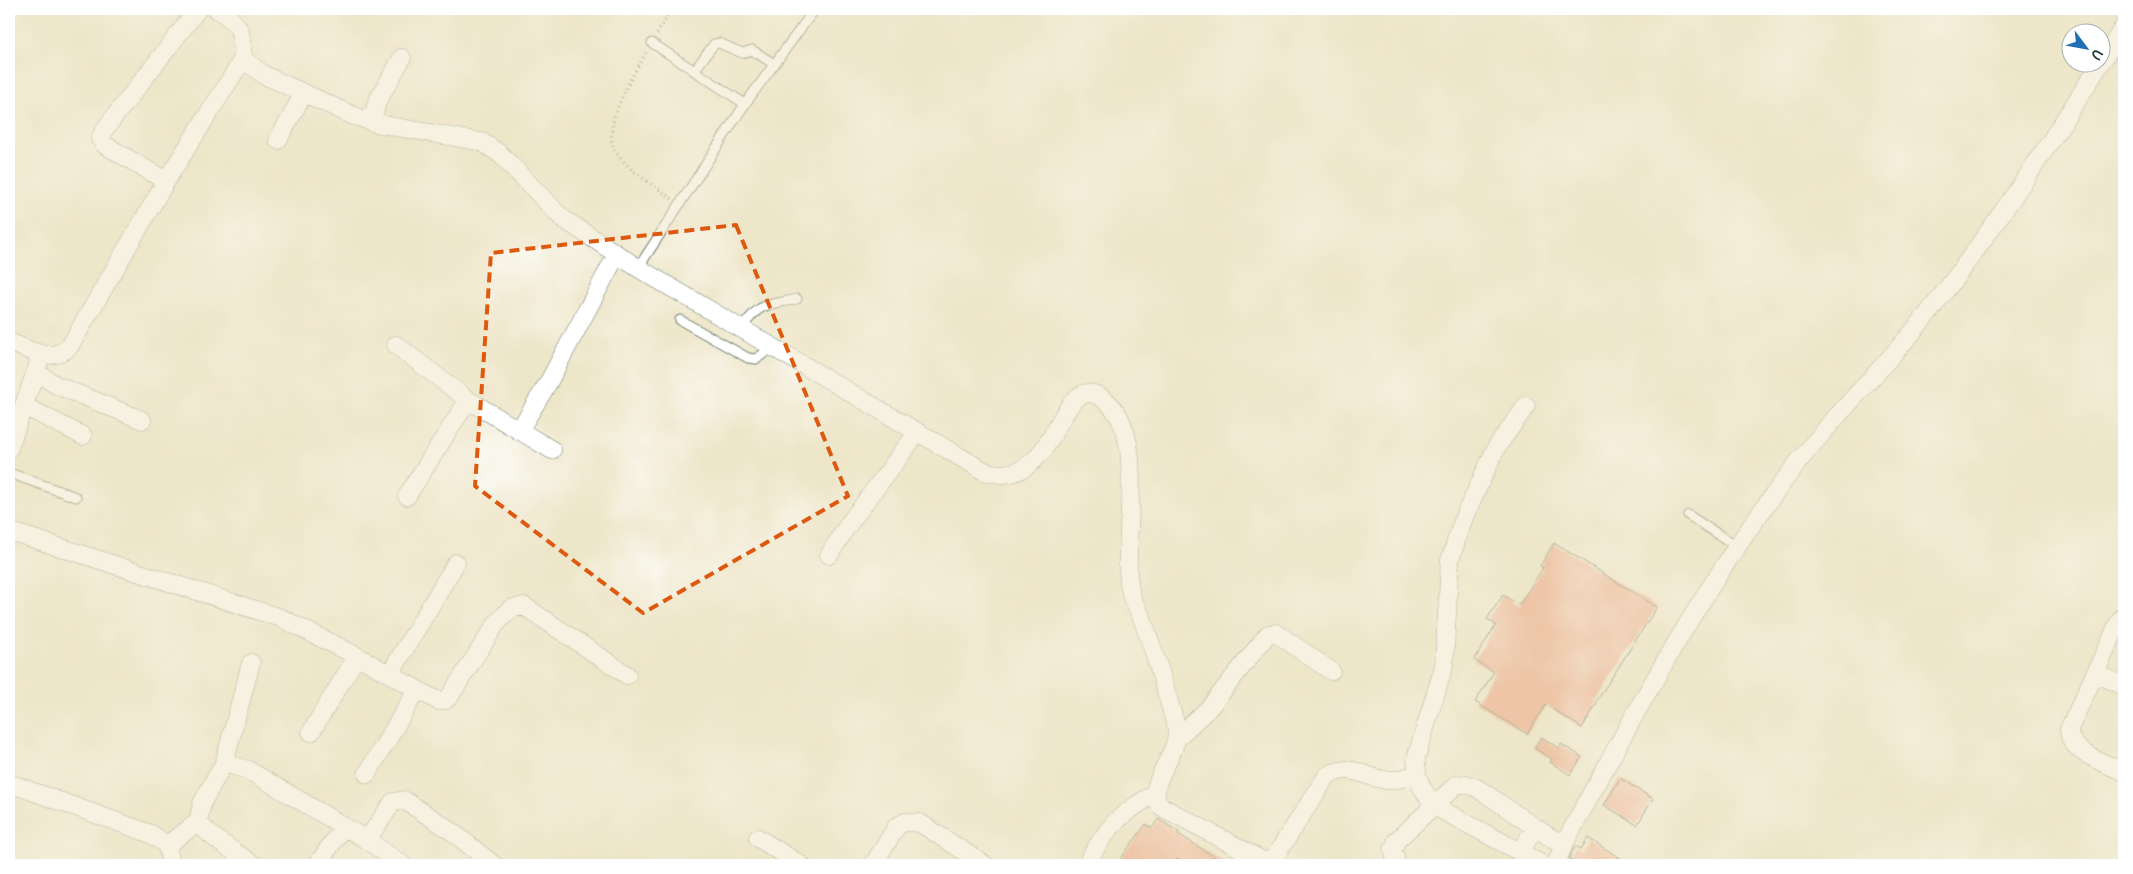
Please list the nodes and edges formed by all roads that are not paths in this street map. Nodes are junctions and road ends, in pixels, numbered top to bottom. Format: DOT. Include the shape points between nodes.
graph roads {
  1 [pos="198,9"];
  2 [pos="217,9"];
  3 [pos="815,9"];
  4 [pos="238,14"];
  5 [pos="2124,26"];
  6 [pos="652,43"];
  7 [pos="402,58"];
  8 [pos="243,59"];
  9 [pos="774,64"];
  10 [pos="694,71"];
  11 [pos="304,94"];
  12 [pos="745,104"];
  13 [pos="372,122"];
  14 [pos="278,140"];
  15 [pos="166,181"];
  16 [pos="617,254"];
  17 [pos="638,268"];
  18 [pos="797,299"];
  19 [pos="680,320"];
  20 [pos="742,328"];
  21 [pos="9,342"];
  22 [pos="396,345"];
  23 [pos="773,347"];
  24 [pos="42,355"];
  25 [pos="36,372"];
  26 [pos="468,400"];
  27 [pos="24,406"];
  28 [pos="1526,406"];
  29 [pos="142,420"];
  30 [pos="519,431"];
  31 [pos="917,433"];
  32 [pos="83,436"];
  33 [pos="9,448"];
  34 [pos="552,450"];
  35 [pos="9,473"];
  36 [pos="407,496"];
  37 [pos="76,497"];
  38 [pos="1688,515"];
  39 [pos="9,531"];
  40 [pos="1738,547"];
  41 [pos="829,555"];
  42 [pos="456,563"];
  43 [pos="2124,615"];
  44 [pos="357,656"];
  45 [pos="251,663"];
  46 [pos="1331,670"];
  47 [pos="2095,673"];
  48 [pos="390,674"];
  49 [pos="627,675"];
  50 [pos="2124,686"];
  51 [pos="417,690"];
  52 [pos="311,732"];
  53 [pos="1178,737"];
  54 [pos="224,763"];
  55 [pos="2124,772"];
  56 [pos="367,774"];
  57 [pos="1417,774"];
  58 [pos="9,783"];
  59 [pos="1154,794"];
  60 [pos="1434,806"];
  61 [pos="198,822"];
  62 [pos="344,826"];
  63 [pos="1535,828"];
  64 [pos="758,838"];
  65 [pos="367,840"];
  66 [pos="167,845"];
  67 [pos="1563,846"];
  68 [pos="1520,852"];
  69 [pos="171,865"];
  70 [pos="254,865"];
  71 [pos="317,865"];
  72 [pos="403,865"];
  73 [pos="494,865"];
  74 [pos="801,865"];
  75 [pos="873,865"];
  76 [pos="985,865"];
  77 [pos="1086,865"];
  78 [pos="1270,865"];
  79 [pos="1397,865"];
  80 [pos="1542,865"];
  81 [pos="1556,865"];
  1 -- 15 [label="street" via="100,139 105,146"];
  2 -- 4 [label="street"];
  3 -- 9 [label="lane"];
  4 -- 8 [label="street"];
  5 -- 40 [label="street" via="1986,236 1896,353 1789,474"];
  6 -- 10 [label="lane"];
  7 -- 13 [label="street" via="377,102"];
  8 -- 11 [label="street" via="264,75"];
  8 -- 15 [label="street"];
  9 -- 10 [label="lane" via="752,50 742,53 719,43 714,44"];
  9 -- 12 [label="lane"];
  10 -- 12 [label="lane"];
  11 -- 13 [label="street"];
  11 -- 14 [label="street"];
  12 -- 17 [label="lane"];
  13 -- 16 [label="street" via="482,142 500,154 562,218"];
  15 -- 24 [label="street" via="70,346 54,356"];
  16 -- 17 [label="street"];
  16 -- 30 [label="street"];
  17 -- 20 [label="street"];
  18 -- 20 [label="lane" via="761,307 754,311"];
  19 -- 23 [label="lane" via="748,358 756,359"];
  20 -- 23 [label="street"];
  21 -- 24 [label="street"];
  22 -- 26 [label="street"];
  23 -- 31 [label="street"];
  24 -- 25 [label="street"];
  25 -- 27 [label="street"];
  25 -- 29 [label="street" via="56,385"];
  26 -- 30 [label="street"];
  26 -- 36 [label="street"];
  27 -- 32 [label="street"];
  27 -- 33 [label="street"];
  28 -- 57 [label="street" via="1496,448 1464,517 1450,560 1444,666 1416,758"];
  30 -- 34 [label="street"];
  31 -- 41 [label="street"];
  31 -- 53 [label="street" via="971,465 997,475 1008,475 1026,468 1034,460 1046,446 1070,403 1081,395 1091,393 1110,403 1126,431 1130,462 1128,570 1131,594"];
  35 -- 37 [label="lane"];
  38 -- 40 [label="lane"];
  39 -- 44 [label="street" via="281,618"];
  40 -- 67 [label="street" via="1639,705"];
  42 -- 48 [label="street"];
  43 -- 47 [label="street"];
  44 -- 48 [label="street"];
  44 -- 52 [label="street"];
  45 -- 54 [label="street"];
  46 -- 53 [label="street" via="1276,632 1268,634 1209,708"];
  47 -- 50 [label="street"];
  47 -- 55 [label="street" via="2069,729 2069,737 2075,746"];
  48 -- 51 [label="street"];
  49 -- 51 [label="street" via="524,606 510,609 496,624 446,700 438,701"];
  51 -- 56 [label="street"];
  53 -- 59 [label="street"];
  54 -- 61 [label="street" via="202,804"];
  54 -- 62 [label="street" via="248,770"];
  57 -- 60 [label="street"];
  57 -- 78 [label="street" via="1386,780 1354,769 1337,770 1326,776"];
  58 -- 66 [label="street" via="151,834"];
  59 -- 77 [label="street" via="1111,825"];
  59 -- 78 [label="street" via="1162,807"];
  60 -- 63 [label="street" via="1456,784 1466,784 1477,788"];
  60 -- 68 [label="street"];
  60 -- 79 [label="street" via="1397,840 1393,850"];
  61 -- 66 [label="street"];
  61 -- 70 [label="street" via="210,836"];
  62 -- 65 [label="street"];
  62 -- 71 [label="street"];
  63 -- 67 [label="street"];
  63 -- 68 [label="street"];
  64 -- 74 [label="street"];
  65 -- 72 [label="street"];
  65 -- 73 [label="street" via="393,802 404,800 450,830"];
  66 -- 69 [label="street"];
  67 -- 81 [label="street"];
  68 -- 80 [label="street"];
  75 -- 76 [label="street" via="897,826 912,822 920,823"];
}
